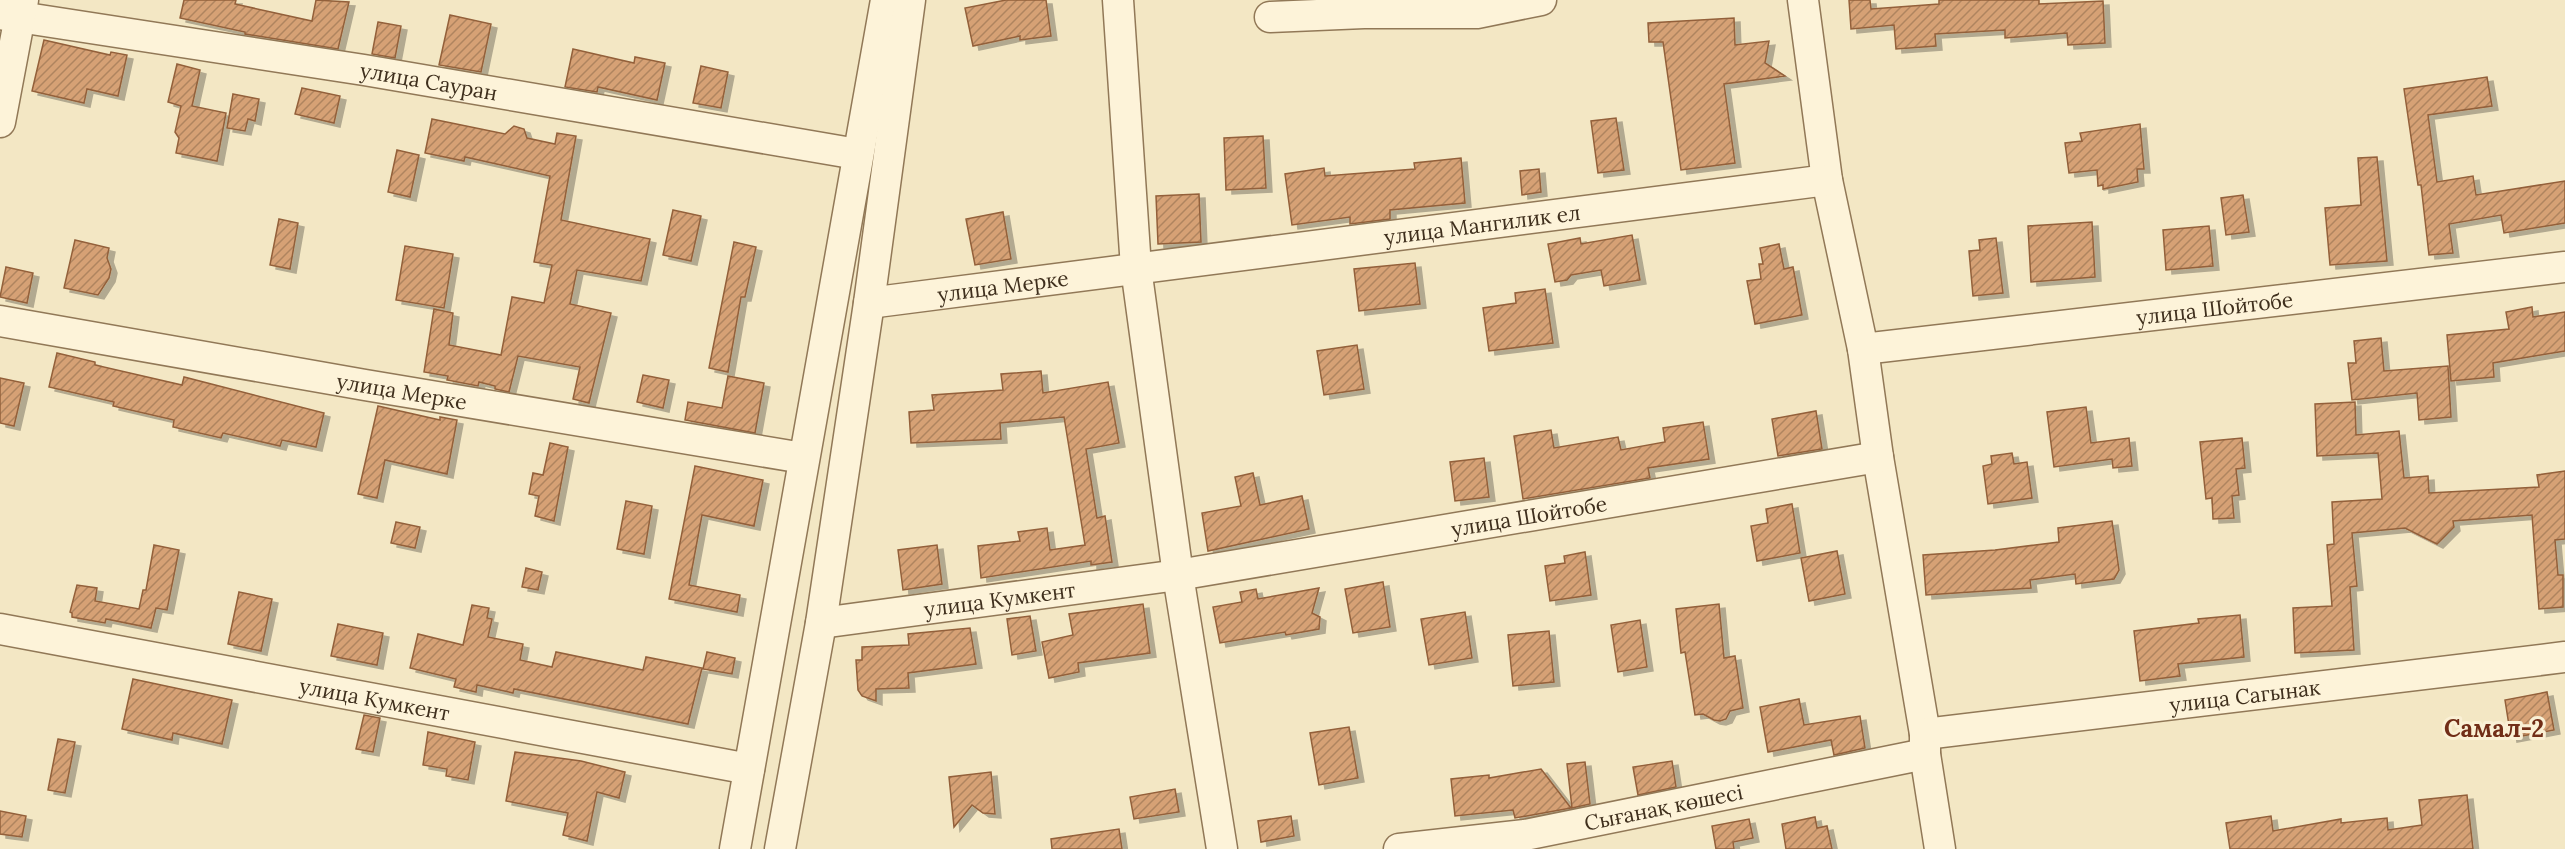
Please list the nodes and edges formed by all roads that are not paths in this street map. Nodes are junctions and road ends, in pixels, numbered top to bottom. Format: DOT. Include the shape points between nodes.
graph roads {
  1 [pos="886,0"];
  2 [pos="910,0"];
  3 [pos="1118,0"];
  4 [pos="1541,0"];
  5 [pos="1803,0"];
  6 [pos="14,11"];
  7 [pos="1269,16"];
  8 [pos="0,122"];
  9 [pos="856,154"];
  10 [pos="1827,180"];
  11 [pos="2565,267"];
  12 [pos="1136,268"];
  13 [pos="869,303"];
  14 [pos="0,321"];
  15 [pos="1863,349"];
  16 [pos="803,458"];
  17 [pos="1878,458"];
  18 [pos="1178,575"];
  19 [pos="821,622"];
  20 [pos="0,629"];
  21 [pos="2565,657"];
  22 [pos="1925,744"];
  23 [pos="749,769"];
  24 [pos="735,849"];
  25 [pos="780,849"];
  26 [pos="1222,849"];
  27 [pos="1399,849"];
  28 [pos="1940,849"];
  1 -- 9 [label="street"];
  2 -- 13 [label="street"];
  3 -- 12 [label="street"];
  4 -- 7 [label="street" via="1477,14"];
  5 -- 10 [label="street"];
  6 -- 8 [label="street"];
  6 -- 9 [label="street, улица Сауран"];
  9 -- 16 [label="street"];
  10 -- 12 [label="street, улица Мангилик ел"];
  10 -- 15 [label="street"];
  11 -- 15 [label="street, улица Шойтобе"];
  12 -- 13 [label="street, улица Мерке"];
  12 -- 18 [label="street"];
  13 -- 19 [label="street"];
  14 -- 16 [label="street, улица Мерке"];
  15 -- 17 [label="street"];
  16 -- 23 [label="street"];
  17 -- 18 [label="street, улица Шойтобе"];
  17 -- 22 [label="street"];
  18 -- 19 [label="street, улица Кумкент"];
  18 -- 26 [label="street"];
  19 -- 25 [label="street"];
  20 -- 23 [label="street, улица Кумкент"];
  21 -- 22 [label="street, улица Сагынак"];
  22 -- 27 [label="street, Сығанақ көшесі" via="1525,835"];
  22 -- 28 [label="street"];
  23 -- 24 [label="street"];
}
